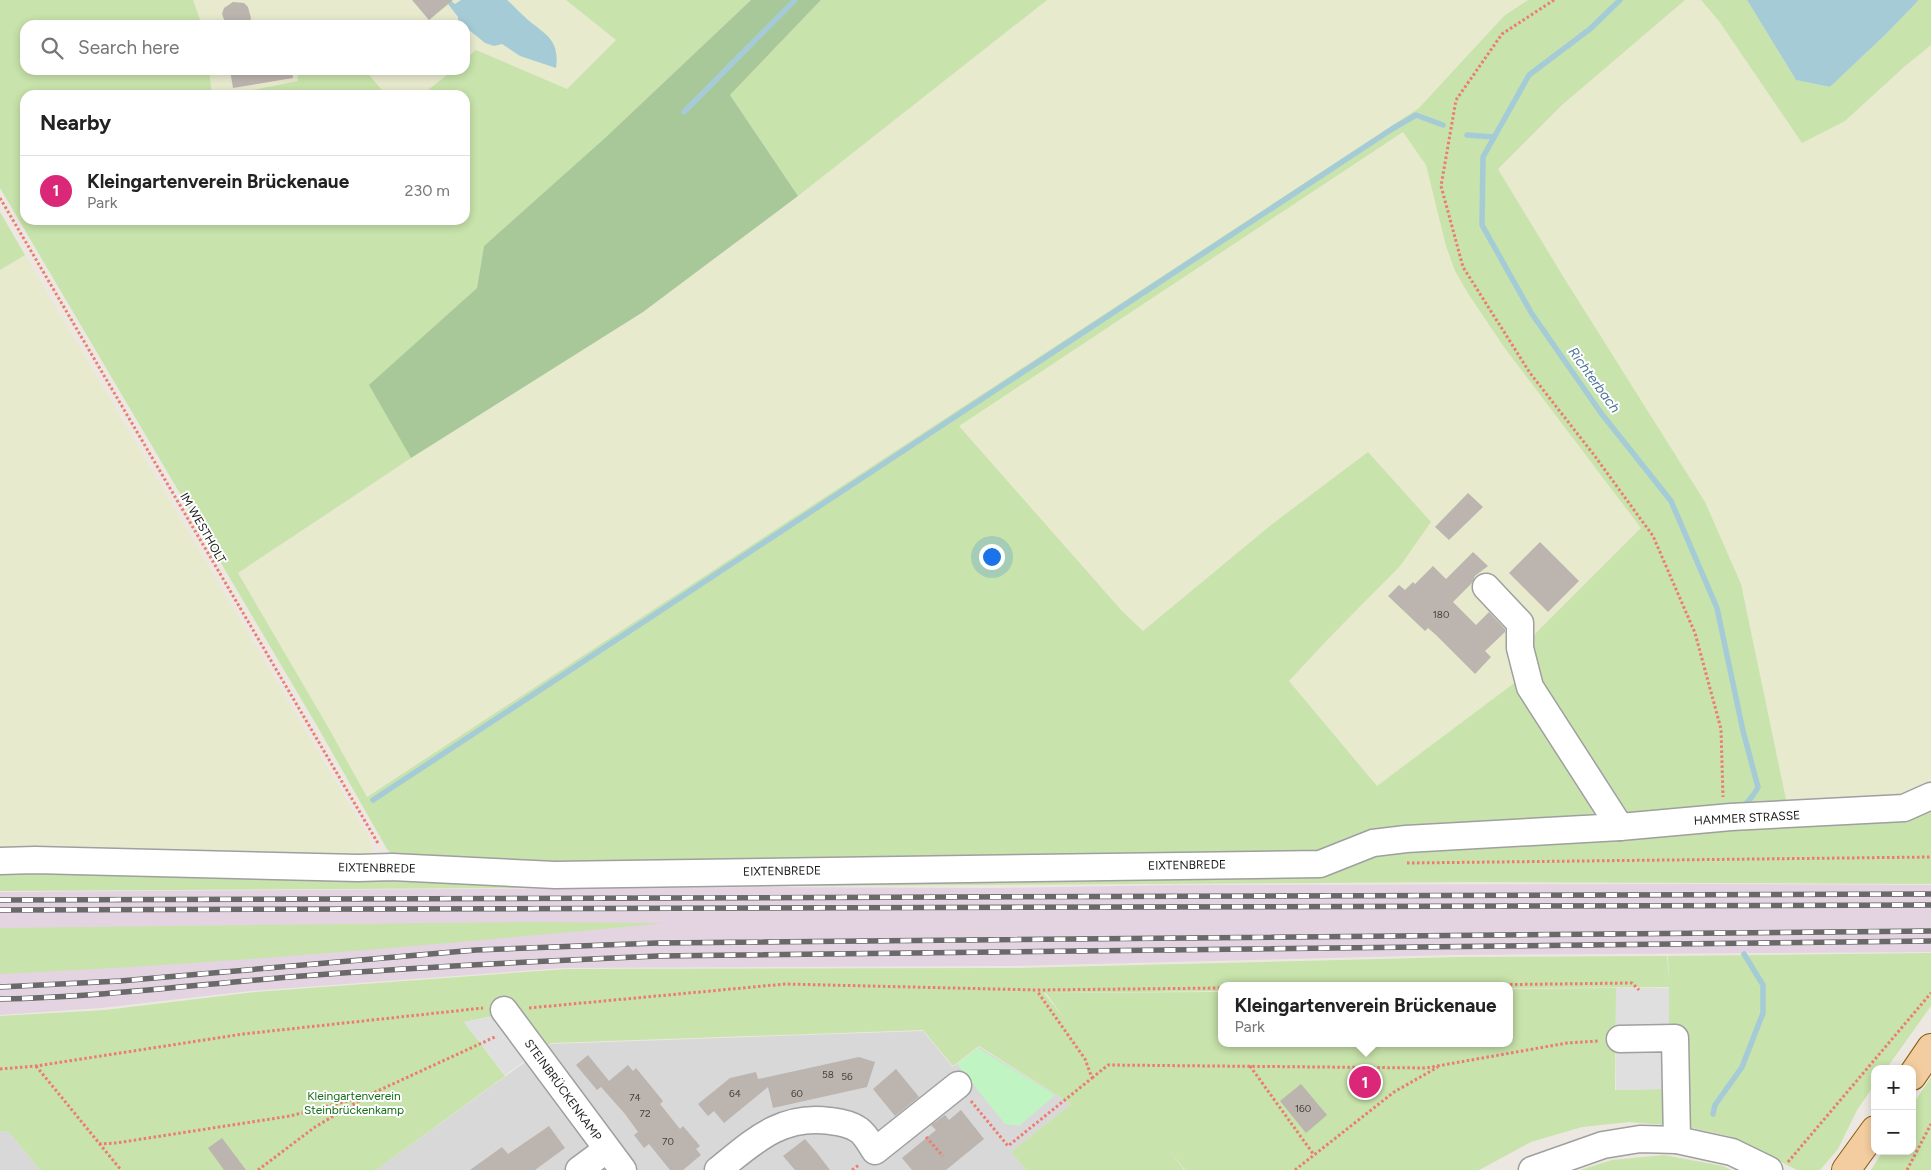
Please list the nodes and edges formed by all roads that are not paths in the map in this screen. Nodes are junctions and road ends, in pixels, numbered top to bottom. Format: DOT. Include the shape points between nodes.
graph roads {
  1 [pos="1486,587"];
  2 [pos="1931,796"];
  3 [pos="1620,827"];
  4 [pos="1560,829"];
  5 [pos="0,861"];
  6 [pos="510,1018"];
  7 [pos="1620,1039"];
  8 [pos="1931,1048"];
  9 [pos="1916,1070"];
  10 [pos="958,1085"];
  11 [pos="1871,1136"];
  12 [pos="1677,1140"];
  13 [pos="606,1150"];
  14 [pos="1778,1166"];
  15 [pos="579,1170"];
  16 [pos="623,1170"];
  17 [pos="718,1170"];
  18 [pos="1532,1170"];
  19 [pos="1846,1170"];
  1 -- 3 [label="street" via="1520,623 1520,648 1530,687"];
  2 -- 3 [label="street, HAMMER STRASSE" via="1904,808"];
  3 -- 4 [label="street, HAMMER STRASSE"];
  4 -- 5 [label="street, EIXTENBREDE" via="1373,843 1320,864 555,875 392,867"];
  6 -- 13 [label="street, STEINBRÜCKENKAMP"];
  7 -- 12 [label="street" via="1675,1038"];
  8 -- 9 [label="main road"];
  10 -- 17 [label="street" via="875,1151 860,1130 841,1122 793,1121 770,1131"];
  11 -- 19 [label="main road"];
  12 -- 14 [label="street"];
  12 -- 18 [label="street" via="1640,1139 1603,1145"];
  13 -- 15 [label="street"];
  13 -- 16 [label="street, STEINBRÜCKENKAMP"];
}
